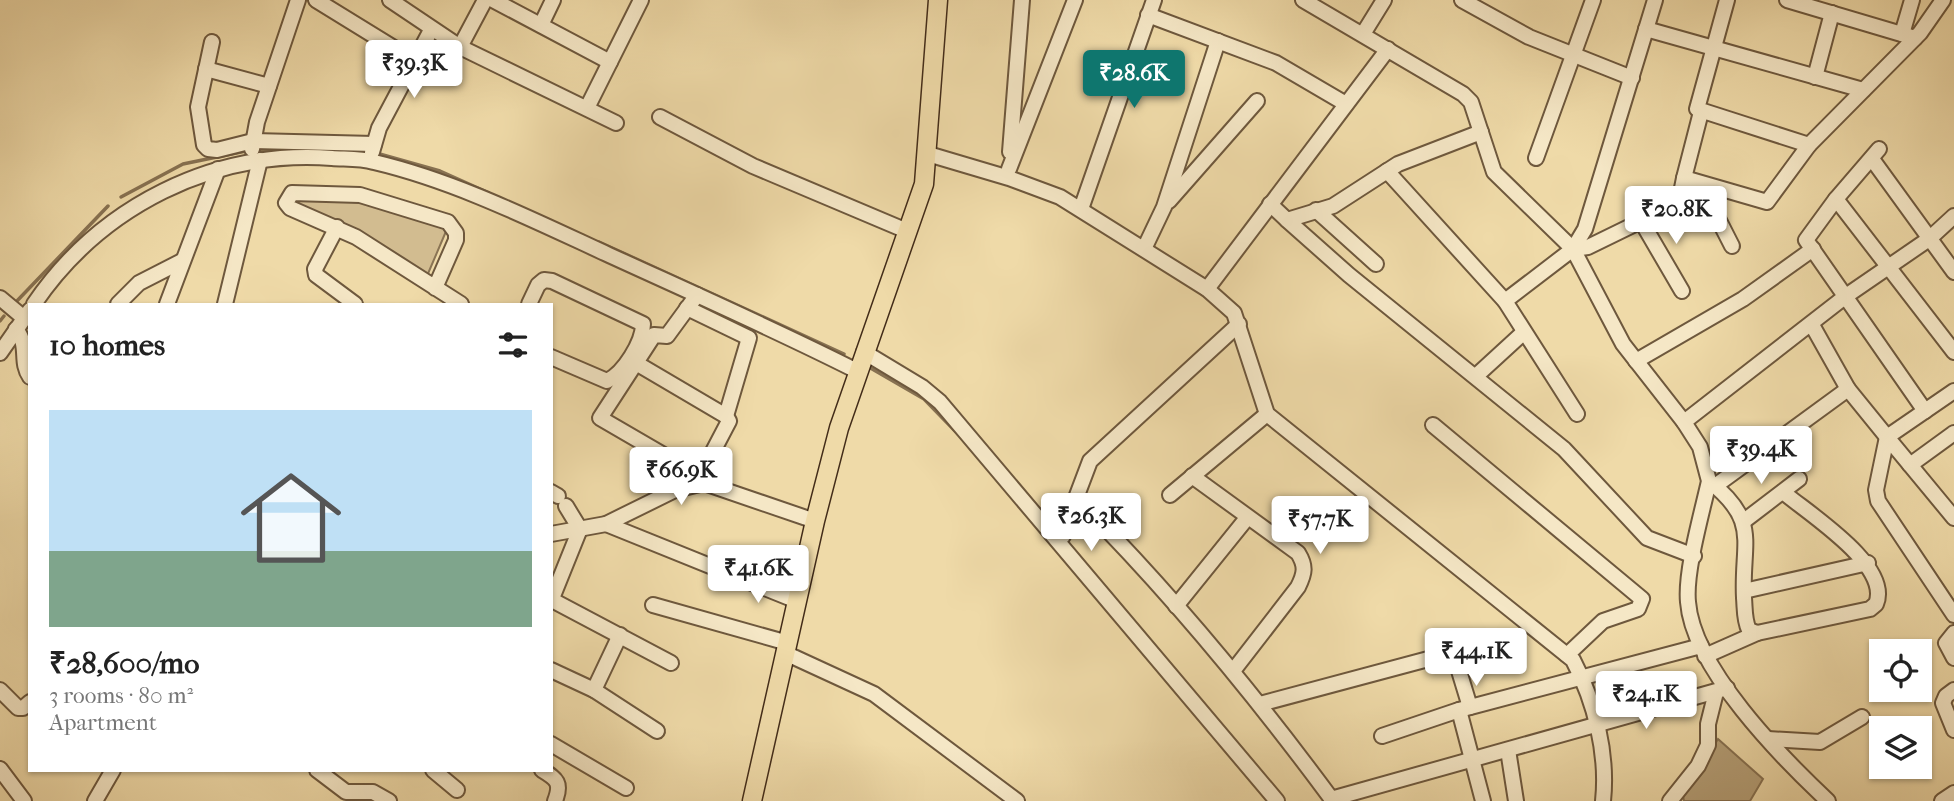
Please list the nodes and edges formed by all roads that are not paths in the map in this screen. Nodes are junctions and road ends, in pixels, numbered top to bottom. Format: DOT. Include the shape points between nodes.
graph roads {
  1 [pos="298,0"];
  2 [pos="317,0"];
  3 [pos="390,0"];
  4 [pos="485,0"];
  5 [pos="493,0"];
  6 [pos="553,0"];
  7 [pos="641,0"];
  8 [pos="928,0"];
  9 [pos="938,0"];
  10 [pos="1022,0"];
  11 [pos="1075,0"];
  12 [pos="1154,0"];
  13 [pos="1303,0"];
  14 [pos="1384,0"];
  15 [pos="1462,0"];
  16 [pos="1593,0"];
  17 [pos="1655,0"];
  18 [pos="1727,0"];
  19 [pos="1787,0"];
  20 [pos="1912,0"];
  21 [pos="1943,0"];
  22 [pos="408,4"];
  23 [pos="1832,13"];
  24 [pos="1148,15"];
  25 [pos="541,25"];
  26 [pos="1646,29"];
  27 [pos="431,30"];
  28 [pos="1363,34"];
  29 [pos="1909,36"];
  30 [pos="1218,41"];
  31 [pos="212,42"];
  32 [pos="460,47"];
  33 [pos="1712,47"];
  34 [pos="1388,49"];
  35 [pos="1573,57"];
  36 [pos="415,61"];
  37 [pos="610,62"];
  38 [pos="206,69"];
  39 [pos="1815,77"];
  40 [pos="1632,78"];
  41 [pos="269,86"];
  42 [pos="1863,90"];
  43 [pos="1257,101"];
  44 [pos="1346,104"];
  45 [pos="586,108"];
  46 [pos="1701,112"];
  47 [pos="660,117"];
  48 [pos="616,123"];
  49 [pos="1481,132"];
  50 [pos="253,141"];
  51 [pos="374,144"];
  52 [pos="1809,145"];
  53 [pos="928,154"];
  54 [pos="1536,158"];
  55 [pos="255,160"];
  56 [pos="370,161"];
  57 [pos="218,169"];
  58 [pos="1387,171"];
  59 [pos="1009,173"];
  60 [pos="1683,183"];
  61 [pos="1836,199"];
  62 [pos="1270,204"];
  63 [pos="1164,207"];
  64 [pos="1081,209"];
  65 [pos="914,211"];
  66 [pos="1316,211"];
  67 [pos="1954,216"];
  68 [pos="1640,219"];
  69 [pos="1287,220"];
  70 [pos="337,227"];
  71 [pos="907,231"];
  72 [pos="1929,239"];
  73 [pos="1732,246"];
  74 [pos="1144,249"];
  75 [pos="1573,249"];
  76 [pos="1813,249"];
  77 [pos="182,261"];
  78 [pos="1376,264"];
  79 [pos="1890,266"];
  80 [pos="1954,272"];
  81 [pos="435,288"];
  82 [pos="1207,289"];
  83 [pos="1682,291"];
  84 [pos="697,295"];
  85 [pos="1846,296"];
  86 [pos="0,298"];
  87 [pos="1505,301"];
  88 [pos="35,303"];
  89 [pos="119,303"];
  90 [pos="167,303"];
  91 [pos="225,303"];
  92 [pos="354,303"];
  93 [pos="459,303"];
  94 [pos="529,303"];
  95 [pos="687,309"];
  96 [pos="24,320"];
  97 [pos="1239,324"];
  98 [pos="1812,326"];
  99 [pos="1524,332"];
  100 [pos="864,352"];
  101 [pos="1954,352"];
  102 [pos="0,353"];
  103 [pos="553,358"];
  104 [pos="1636,361"];
  105 [pos="636,363"];
  106 [pos="858,371"];
  107 [pos="28,373"];
  108 [pos="1476,376"];
  109 [pos="1848,389"];
  110 [pos="1954,391"];
  111 [pos="1925,411"];
  112 [pos="1267,414"];
  113 [pos="1577,414"];
  114 [pos="726,416"];
  115 [pos="1684,422"];
  116 [pos="1433,425"];
  117 [pos="1954,433"];
  118 [pos="1887,437"];
  119 [pos="1910,465"];
  120 [pos="1192,476"];
  121 [pos="1799,479"];
  122 [pos="1712,483"];
  123 [pos="696,484"];
  124 [pos="1783,492"];
  125 [pos="1170,495"];
  126 [pos="558,498"];
  127 [pos="1076,498"];
  128 [pos="1247,518"];
  129 [pos="1954,518"];
  130 [pos="1744,521"];
  131 [pos="815,522"];
  132 [pos="606,524"];
  133 [pos="580,529"];
  134 [pos="553,534"];
  135 [pos="1063,536"];
  136 [pos="1694,556"];
  137 [pos="1868,563"];
  138 [pos="1744,591"];
  139 [pos="553,598"];
  140 [pos="797,601"];
  141 [pos="553,602"];
  142 [pos="653,605"];
  143 [pos="1176,606"];
  144 [pos="1954,615"];
  145 [pos="1757,633"];
  146 [pos="1954,633"];
  147 [pos="620,635"];
  148 [pos="786,648"];
  149 [pos="1703,651"];
  150 [pos="1567,655"];
  151 [pos="1954,658"];
  152 [pos="671,663"];
  153 [pos="553,671"];
  154 [pos="1233,671"];
  155 [pos="1582,678"];
  156 [pos="594,690"];
  157 [pos="1721,690"];
  158 [pos="1954,690"];
  159 [pos="3,699"];
  160 [pos="28,704"];
  161 [pos="1260,704"];
  162 [pos="1464,709"];
  163 [pos="1862,717"];
  164 [pos="1597,726"];
  165 [pos="1954,730"];
  166 [pos="657,731"];
  167 [pos="1382,736"];
  168 [pos="1768,739"];
  169 [pos="553,745"];
  170 [pos="1508,750"];
  171 [pos="1473,760"];
  172 [pos="0,769"];
  173 [pos="112,772"];
  174 [pos="320,772"];
  175 [pos="435,772"];
  176 [pos="545,772"];
  177 [pos="626,788"];
  178 [pos="457,790"];
  179 [pos="1954,793"];
  180 [pos="1332,800"];
  181 [pos="24,801"];
  182 [pos="94,801"];
  183 [pos="389,801"];
  184 [pos="555,801"];
  185 [pos="752,801"];
  186 [pos="1017,801"];
  187 [pos="1277,801"];
  188 [pos="1483,801"];
  189 [pos="1516,801"];
  190 [pos="1603,801"];
  191 [pos="1670,801"];
  192 [pos="1828,801"];
  193 [pos="1942,801"];
  1 -- 41 [label="street"];
  2 -- 36 [label="street"];
  3 -- 22 [label="street"];
  4 -- 32 [label="street"];
  5 -- 25 [label="street"];
  6 -- 25 [label="street"];
  7 -- 37 [label="street"];
  8 -- 65 [label="main road"];
  9 -- 53 [label="main road"];
  10 -- 59 [label="street"];
  11 -- 59 [label="street"];
  12 -- 24 [label="street"];
  13 -- 28 [label="street"];
  14 -- 28 [label="street"];
  15 -- 35 [label="street"];
  16 -- 35 [label="street"];
  17 -- 26 [label="street"];
  18 -- 33 [label="street"];
  19 -- 23 [label="street"];
  20 -- 29 [label="street"];
  21 -- 29 [label="street"];
  22 -- 27 [label="street"];
  23 -- 29 [label="street"];
  23 -- 39 [label="street"];
  24 -- 30 [label="street"];
  24 -- 64 [label="street"];
  25 -- 37 [label="street"];
  26 -- 33 [label="street"];
  26 -- 40 [label="street"];
  27 -- 32 [label="street"];
  27 -- 36 [label="street"];
  28 -- 34 [label="street"];
  29 -- 42 [label="street"];
  30 -- 44 [label="street" via="1276,63"];
  30 -- 63 [label="street"];
  31 -- 38 [label="street"];
  32 -- 45 [label="street"];
  33 -- 39 [label="street"];
  33 -- 46 [label="street" via="1696,105"];
  34 -- 44 [label="street"];
  34 -- 49 [label="street" via="1463,94 1471,102"];
  35 -- 40 [label="street"];
  35 -- 54 [label="street"];
  36 -- 51 [label="street"];
  37 -- 45 [label="street"];
  38 -- 41 [label="street"];
  38 -- 50 [label="street" via="198,107 204,145 212,151"];
  39 -- 42 [label="street"];
  40 -- 75 [label="street" via="1595,205"];
  41 -- 50 [label="street"];
  42 -- 52 [label="street"];
  43 -- 63 [label="street"];
  44 -- 62 [label="street"];
  45 -- 48 [label="street"];
  46 -- 52 [label="street"];
  46 -- 60 [label="street"];
  47 -- 71 [label="street" via="753,166"];
  49 -- 58 [label="street"];
  49 -- 75 [label="street" via="1494,172"];
  50 -- 51 [label="street"];
  50 -- 55 [label="street"];
  51 -- 56 [label="street"];
  52 -- 60 [label="street" via="1767,202"];
  53 -- 59 [label="street"];
  53 -- 65 [label="main road"];
  55 -- 56 [label="street" via="312,156"];
  55 -- 57 [label="street"];
  55 -- 91 [label="street"];
  56 -- 84 [label="street" via="431,178"];
  57 -- 77 [label="street"];
  57 -- 88 [label="street" via="165,190 120,215 81,247"];
  58 -- 66 [label="street" via="1333,206"];
  58 -- 87 [label="street"];
  59 -- 64 [label="street"];
  60 -- 68 [label="street" via="1672,206"];
  60 -- 73 [label="street" via="1707,197"];
  61 -- 72 [label="street" via="1875,154"];
  61 -- 76 [label="street" via="1807,240"];
  61 -- 79 [label="street"];
  62 -- 69 [label="street"];
  62 -- 82 [label="street"];
  63 -- 74 [label="street"];
  64 -- 74 [label="street"];
  65 -- 71 [label="main road"];
  66 -- 69 [label="street"];
  66 -- 78 [label="street"];
  67 -- 72 [label="street"];
  68 -- 75 [label="street" via="1588,247"];
  68 -- 83 [label="street"];
  69 -- 108 [label="street"];
  70 -- 81 [label="street"];
  70 -- 81 [label="street" via="290,208 287,197 292,193 360,195 448,222 457,233 456,240"];
  70 -- 92 [label="street" via="316,275"];
  71 -- 100 [label="main road"];
  72 -- 79 [label="street"];
  72 -- 80 [label="street"];
  74 -- 82 [label="street"];
  75 -- 87 [label="street"];
  75 -- 104 [label="street"];
  76 -- 85 [label="street"];
  76 -- 104 [label="street" via="1743,299"];
  77 -- 89 [label="street" via="139,283"];
  77 -- 90 [label="street"];
  79 -- 85 [label="street"];
  79 -- 101 [label="street"];
  81 -- 93 [label="street"];
  82 -- 97 [label="street" via="1234,313"];
  84 -- 95 [label="street"];
  84 -- 106 [label="street"];
  85 -- 98 [label="street"];
  85 -- 111 [label="street"];
  86 -- 96 [label="street"];
  87 -- 99 [label="street"];
  94 -- 103 [label="street" via="538,285 552,281 643,324 639,342 617,375 607,381"];
  95 -- 105 [label="street" via="667,336 654,335"];
  95 -- 114 [label="street" via="749,338"];
  96 -- 102 [label="street"];
  96 -- 107 [label="street"];
  97 -- 112 [label="street"];
  97 -- 127 [label="street" via="1090,461"];
  98 -- 109 [label="street"];
  98 -- 115 [label="street"];
  99 -- 108 [label="street"];
  99 -- 113 [label="street"];
  100 -- 106 [label="main road"];
  100 -- 187 [label="street" via="940,402"];
  104 -- 115 [label="street"];
  105 -- 114 [label="street"];
  105 -- 123 [label="street" via="600,418 686,468"];
  106 -- 131 [label="main road"];
  108 -- 136 [label="street" via="1564,449 1647,538"];
  109 -- 118 [label="street"];
  109 -- 122 [label="street"];
  110 -- 111 [label="street"];
  111 -- 118 [label="street"];
  112 -- 120 [label="street"];
  112 -- 150 [label="street"];
  114 -- 123 [label="street" via="728,428"];
  115 -- 122 [label="street" via="1700,447"];
  116 -- 150 [label="street" via="1642,599 1638,609 1596,626"];
  117 -- 119 [label="street"];
  118 -- 119 [label="street"];
  118 -- 144 [label="street" via="1878,500"];
  119 -- 129 [label="street"];
  120 -- 125 [label="street"];
  120 -- 128 [label="street"];
  121 -- 124 [label="street"];
  122 -- 130 [label="street"];
  122 -- 136 [label="street"];
  123 -- 131 [label="street" via="718,487"];
  123 -- 132 [label="street"];
  124 -- 130 [label="street"];
  124 -- 137 [label="street"];
  126 -- 133 [label="street"];
  127 -- 135 [label="street"];
  127 -- 143 [label="street"];
  128 -- 143 [label="street"];
  128 -- 154 [label="street" via="1298,553 1305,565 1304,576"];
  130 -- 138 [label="street"];
  131 -- 140 [label="main road"];
  132 -- 133 [label="street"];
  132 -- 140 [label="street"];
  133 -- 134 [label="street"];
  133 -- 139 [label="street"];
  136 -- 149 [label="street" via="1688,602"];
  137 -- 138 [label="street"];
  137 -- 145 [label="street" via="1880,590 1870,609"];
  138 -- 145 [label="street" via="1745,623"];
  140 -- 148 [label="main road"];
  141 -- 147 [label="street"];
  142 -- 148 [label="street"];
  143 -- 154 [label="street"];
  145 -- 149 [label="street"];
  146 -- 151 [label="street" via="1946,643"];
  147 -- 152 [label="street"];
  147 -- 156 [label="street"];
  148 -- 185 [label="main road"];
  148 -- 186 [label="street" via="874,694"];
  149 -- 155 [label="street"];
  149 -- 157 [label="street"];
  150 -- 155 [label="street"];
  153 -- 156 [label="street"];
  154 -- 161 [label="street"];
  155 -- 162 [label="street"];
  155 -- 164 [label="street"];
  156 -- 166 [label="street"];
  157 -- 164 [label="street"];
  157 -- 168 [label="street"];
  157 -- 191 [label="street" via="1708,724 1708,745 1698,766"];
  158 -- 165 [label="street" via="1943,703"];
  159 -- 160 [label="street" via="18,708"];
  161 -- 162 [label="street" via="1447,654 1456,661"];
  161 -- 180 [label="street"];
  162 -- 167 [label="street"];
  162 -- 171 [label="street"];
  163 -- 168 [label="street" via="1820,742"];
  164 -- 170 [label="street"];
  164 -- 190 [label="street"];
  168 -- 192 [label="street"];
  169 -- 177 [label="street"];
  170 -- 171 [label="street"];
  170 -- 189 [label="street"];
  171 -- 180 [label="street"];
  171 -- 188 [label="street"];
  172 -- 181 [label="street"];
  173 -- 182 [label="street"];
  174 -- 183 [label="street" via="346,792 373,792"];
  175 -- 178 [label="street"];
  176 -- 184 [label="street" via="559,785"];
  179 -- 193 [label="street"];
}
